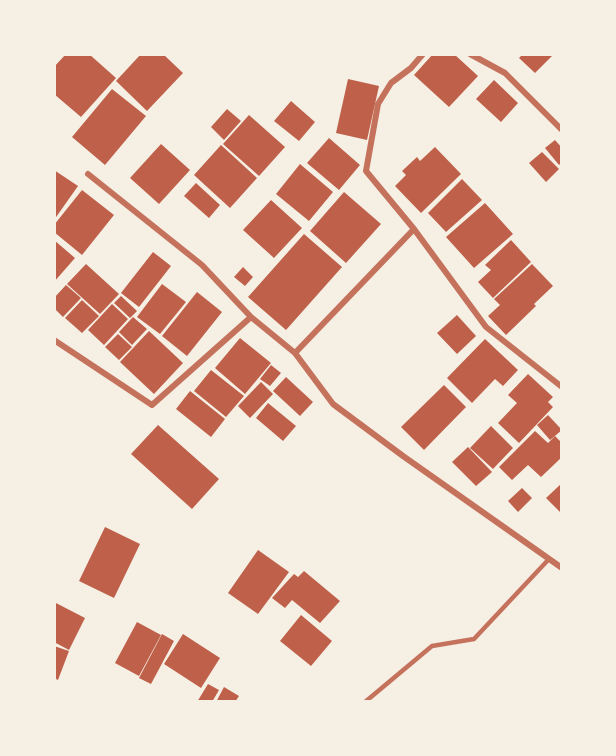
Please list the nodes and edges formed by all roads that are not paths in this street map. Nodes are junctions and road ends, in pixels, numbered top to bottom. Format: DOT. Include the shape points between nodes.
graph roads {
  1 [pos="423,54"];
  2 [pos="470,54"];
  3 [pos="562,130"];
  4 [pos="88,174"];
  5 [pos="414,229"];
  6 [pos="251,317"];
  7 [pos="54,340"];
  8 [pos="295,353"];
  9 [pos="562,387"];
  10 [pos="549,559"];
  11 [pos="562,568"];
  12 [pos="365,702"];
  1 -- 5 [label="street" via="391,84 378,104 366,171"];
  2 -- 3 [label="street" via="505,73"];
  4 -- 6 [label="street" via="202,265"];
  5 -- 8 [label="street"];
  5 -- 9 [label="street" via="486,327"];
  6 -- 7 [label="street" via="152,405"];
  6 -- 8 [label="street"];
  8 -- 10 [label="street" via="333,404"];
  10 -- 11 [label="street"];
  10 -- 12 [label="lane" via="474,639 432,646"];
}
